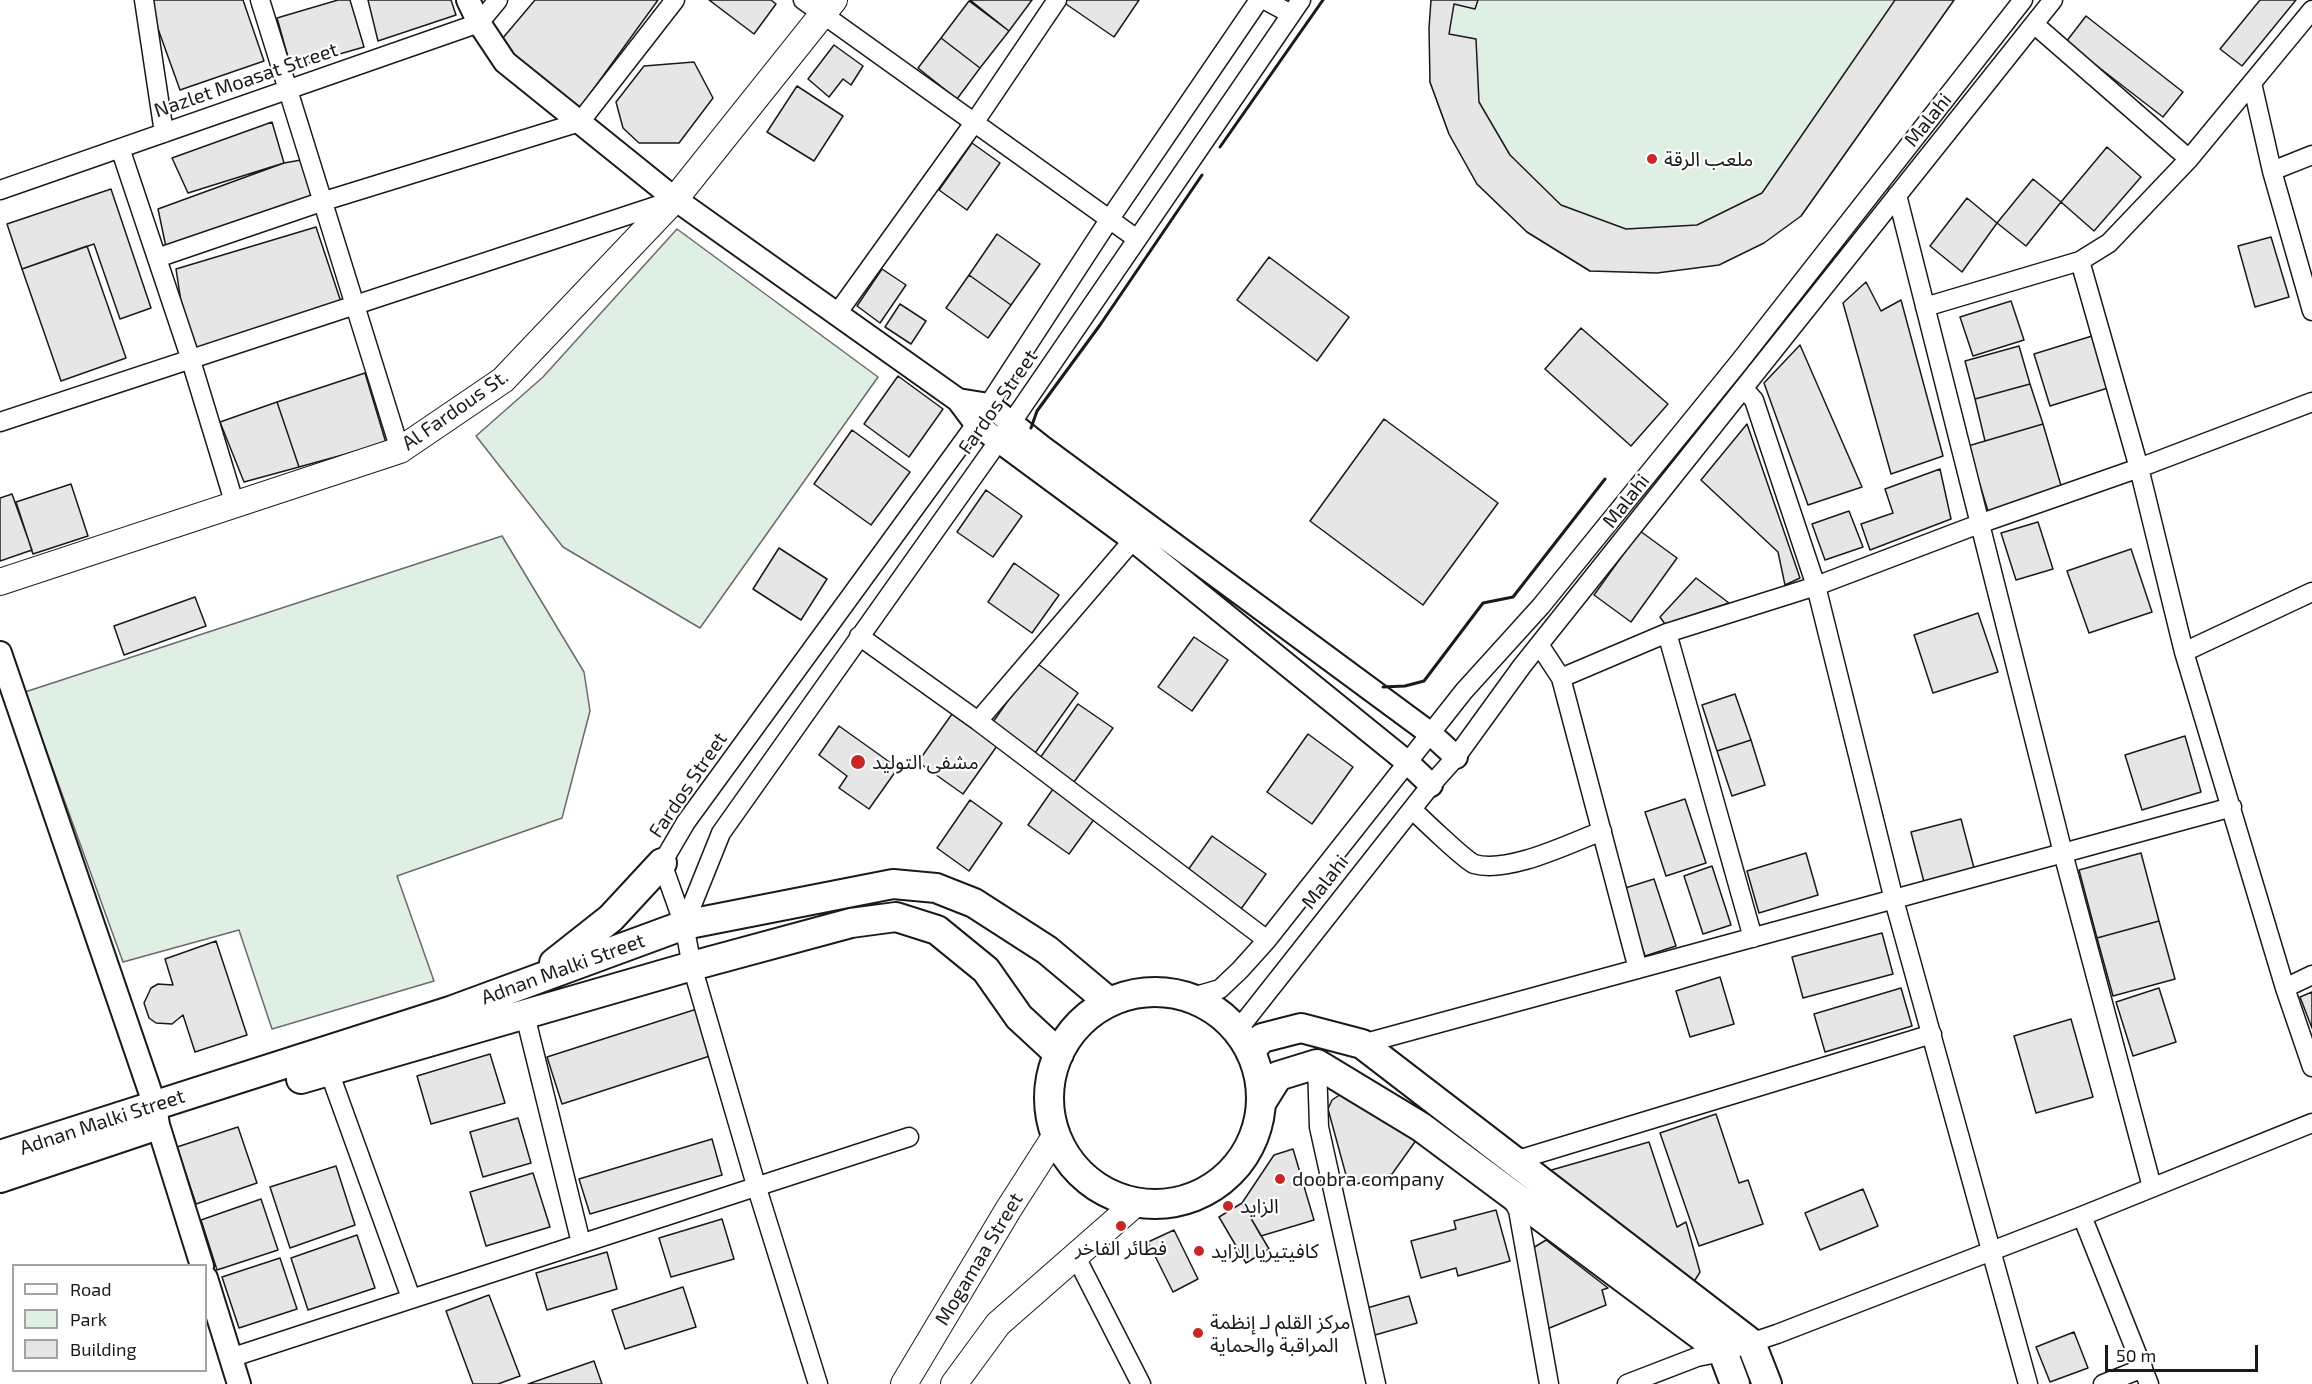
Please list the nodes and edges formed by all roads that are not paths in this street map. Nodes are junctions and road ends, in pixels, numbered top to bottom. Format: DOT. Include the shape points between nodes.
graph roads {
  1 [pos="144,0"];
  2 [pos="260,0"];
  3 [pos="468,0"];
  4 [pos="498,0"];
  5 [pos="675,0"];
  6 [pos="1056,0"];
  7 [pos="1259,0"];
  8 [pos="1265,0"];
  9 [pos="2023,0"];
  10 [pos="2053,0"];
  11 [pos="820,5"];
  12 [pos="1296,7"];
  13 [pos="2312,10"];
  14 [pos="479,23"];
  15 [pos="2034,24"];
  16 [pos="2252,83"];
  17 [pos="287,90"];
  18 [pos="580,122"];
  19 [pos="974,123"];
  20 [pos="164,133"];
  21 [pos="120,148"];
  22 [pos="2312,154"];
  23 [pos="2189,159"];
  24 [pos="2272,171"];
  25 [pos="0,190"];
  26 [pos="1897,195"];
  27 [pos="675,200"];
  28 [pos="321,202"];
  29 [pos="1109,220"];
  30 [pos="1137,239"];
  31 [pos="157,258"];
  32 [pos="2080,261"];
  33 [pos="355,306"];
  34 [pos="1925,306"];
  35 [pos="2312,311"];
  36 [pos="836,315"];
  37 [pos="191,360"];
  38 [pos="1744,389"];
  39 [pos="958,400"];
  40 [pos="2312,402"];
  41 [pos="989,405"];
  42 [pos="0,422"];
  43 [pos="976,424"];
  44 [pos="1006,431"];
  45 [pos="400,450"];
  46 [pos="2139,468"];
  47 [pos="235,505"];
  48 [pos="1979,524"];
  49 [pos="1133,540"];
  50 [pos="0,582"];
  51 [pos="1816,586"];
  52 [pos="2312,592"];
  53 [pos="1667,633"];
  54 [pos="859,636"];
  55 [pos="1540,646"];
  56 [pos="2184,652"];
  57 [pos="0,653"];
  58 [pos="1561,678"];
  59 [pos="978,721"];
  60 [pos="1431,734"];
  61 [pos="1456,757"];
  62 [pos="1407,762"];
  63 [pos="1431,785"];
  64 [pos="2232,807"];
  65 [pos="1412,809"];
  66 [pos="1602,831"];
  67 [pos="2063,853"];
  68 [pos="662,863"];
  69 [pos="1894,900"];
  70 [pos="684,925"];
  71 [pos="1753,938"];
  72 [pos="1268,940"];
  73 [pos="692,966"];
  74 [pos="1638,969"];
  75 [pos="2312,975"];
  76 [pos="535,978"];
  77 [pos="2285,988"];
  78 [pos="1189,998"];
  79 [pos="1109,1002"];
  80 [pos="525,1015"];
  81 [pos="1932,1034"];
  82 [pos="1244,1041"];
  83 [pos="1362,1044"];
  84 [pos="1059,1054"];
  85 [pos="326,1061"];
  86 [pos="1317,1065"];
  87 [pos="2312,1067"];
  88 [pos="1263,1100"];
  89 [pos="1439,1103"];
  90 [pos="157,1116"];
  91 [pos="2312,1123"];
  92 [pos="1421,1127"];
  93 [pos="1056,1135"];
  94 [pos="909,1137"];
  95 [pos="0,1155"];
  96 [pos="1515,1161"];
  97 [pos="0,1178"];
  98 [pos="756,1185"];
  99 [pos="2152,1187"];
  100 [pos="1509,1192"];
  101 [pos="1136,1203"];
  102 [pos="2082,1216"];
  103 [pos="581,1243"];
  104 [pos="1991,1250"];
  105 [pos="1076,1257"];
  106 [pos="201,1264"];
  107 [pos="207,1281"];
  108 [pos="411,1298"];
  109 [pos="1751,1343"];
  110 [pos="1723,1352"];
  111 [pos="230,1358"];
  112 [pos="2146,1376"];
  113 [pos="239,1384"];
  114 [pos="818,1384"];
  115 [pos="904,1384"];
  116 [pos="954,1384"];
  117 [pos="1141,1384"];
  118 [pos="1377,1384"];
  119 [pos="1550,1384"];
  120 [pos="1627,1384"];
  121 [pos="1735,1384"];
  122 [pos="1767,1384"];
  123 [pos="2028,1384"];
  124 [pos="2103,1384"];
  1 -- 20 [label="street"];
  2 -- 17 [label="street"];
  3 -- 14 [label="street"];
  4 -- 14 [label="street"];
  5 -- 18 [label="street"];
  6 -- 19 [label="street"];
  7 -- 29 [label="street, Fardos Street"];
  8 -- 12 [label="street"];
  9 -- 60 [label="street, Malahi" via="1740,361"];
  10 -- 15 [label="street, Malahi"];
  11 -- 19 [label="street"];
  11 -- 27 [label="main road, Al Fardous St."];
  12 -- 30 [label="street, Fardos Street"];
  13 -- 16 [label="street"];
  14 -- 17 [label="street, Nazlet Moasat Street"];
  14 -- 18 [label="street" via="506,62"];
  15 -- 23 [label="street"];
  15 -- 26 [label="street, Malahi"];
  16 -- 23 [label="street"];
  16 -- 24 [label="street"];
  17 -- 20 [label="street, Nazlet Moasat Street"];
  17 -- 28 [label="street"];
  18 -- 27 [label="street"];
  18 -- 28 [label="street"];
  19 -- 29 [label="street"];
  19 -- 36 [label="street"];
  20 -- 21 [label="street, Nazlet Moasat Street"];
  21 -- 25 [label="street, Nazlet Moasat Street"];
  21 -- 31 [label="street"];
  22 -- 24 [label="street"];
  23 -- 32 [label="street" via="2109,243"];
  24 -- 35 [label="street"];
  26 -- 34 [label="street"];
  26 -- 38 [label="street, Malahi"];
  27 -- 33 [label="street"];
  27 -- 36 [label="street"];
  27 -- 45 [label="main road, Al Fardous St." via="503,380"];
  28 -- 31 [label="street"];
  28 -- 33 [label="street"];
  29 -- 30 [label="street"];
  29 -- 41 [label="street, Fardos Street"];
  30 -- 44 [label="street, Fardos Street"];
  31 -- 37 [label="street"];
  32 -- 34 [label="street"];
  32 -- 46 [label="street"];
  33 -- 37 [label="street"];
  33 -- 45 [label="street"];
  34 -- 48 [label="street"];
  36 -- 39 [label="street"];
  37 -- 42 [label="street"];
  37 -- 47 [label="street"];
  38 -- 51 [label="street" via="1754,400"];
  38 -- 55 [label="street, Malahi"];
  39 -- 41 [label="street"];
  39 -- 43 [label="street"];
  40 -- 46 [label="street"];
  41 -- 43 [label="street, Fardos Street"];
  41 -- 44 [label="street"];
  43 -- 44 [label="street"];
  43 -- 68 [label="street, Fardos Street" via="686,822"];
  44 -- 49 [label="street" via="1022,460"];
  44 -- 54 [label="street, Fardos Street"];
  44 -- 60 [label="street" via="1042,447"];
  45 -- 47 [label="main road, Al Fardous St."];
  46 -- 48 [label="street"];
  46 -- 56 [label="street"];
  47 -- 50 [label="main road, Al Fardous St."];
  48 -- 51 [label="street"];
  48 -- 67 [label="street"];
  49 -- 59 [label="street"];
  49 -- 62 [label="street"];
  51 -- 53 [label="street"];
  51 -- 69 [label="street"];
  52 -- 56 [label="street"];
  53 -- 58 [label="street"];
  53 -- 71 [label="street"];
  54 -- 59 [label="street"];
  54 -- 70 [label="street, Fardos Street" via="721,833"];
  55 -- 58 [label="street"];
  55 -- 61 [label="street, Malahi"];
  56 -- 64 [label="street"];
  57 -- 90 [label="street"];
  58 -- 66 [label="street"];
  59 -- 72 [label="street"];
  60 -- 61 [label="street"];
  60 -- 62 [label="street, Malahi"];
  61 -- 63 [label="street, Malahi"];
  62 -- 63 [label="street"];
  62 -- 72 [label="street, Malahi"];
  63 -- 65 [label="street, Malahi"];
  64 -- 67 [label="street"];
  64 -- 77 [label="street"];
  65 -- 66 [label="street" via="1472,863 1496,867"];
  65 -- 82 [label="street, Malahi"];
  66 -- 74 [label="street"];
  67 -- 69 [label="street"];
  67 -- 99 [label="street"];
  68 -- 70 [label="street, Fardos Street"];
  68 -- 76 [label="main road" via="611,918"];
  69 -- 71 [label="street"];
  69 -- 81 [label="street"];
  70 -- 73 [label="street"];
  70 -- 76 [label="main road, Adnan Malki Street"];
  70 -- 79 [label="main road, Adnan Malki Street" via="893,884 936,888 974,903 1047,950"];
  71 -- 74 [label="street"];
  72 -- 78 [label="street, Malahi" via="1220,989"];
  73 -- 80 [label="main road, Adnan Malki Street"];
  73 -- 84 [label="main road, Adnan Malki Street" via="851,923 896,917 937,930 986,970 1019,1017"];
  73 -- 98 [label="street"];
  74 -- 83 [label="street"];
  75 -- 77 [label="street"];
  76 -- 85 [label="main road, Adnan Malki Street"];
  77 -- 87 [label="street"];
  78 -- 79 [label="main road" via="1163,992 1135,994"];
  78 -- 82 [label="main road" via="1216,1011"];
  79 -- 84 [label="main road" via="1072,1033"];
  80 -- 85 [label="main road, Adnan Malki Street"];
  80 -- 103 [label="street"];
  81 -- 96 [label="street"];
  81 -- 104 [label="street"];
  82 -- 83 [label="main road" via="1301,1028"];
  82 -- 88 [label="main road" via="1259,1077"];
  83 -- 89 [label="main road"];
  84 -- 93 [label="main road" via="1051,1080 1050,1108"];
  85 -- 90 [label="main road, Adnan Malki Street"];
  85 -- 108 [label="street"];
  86 -- 88 [label="main road" via="1278,1076"];
  86 -- 92 [label="main road"];
  86 -- 118 [label="street" via="1319,1127"];
  88 -- 101 [label="main road" via="1251,1143 1241,1161 1221,1182 1195,1197 1166,1204"];
  89 -- 92 [label="main road"];
  89 -- 96 [label="main road"];
  90 -- 95 [label="main road, Adnan Malki Street"];
  90 -- 97 [label="main road, Adnan Malki Street"];
  90 -- 106 [label="street"];
  91 -- 99 [label="street"];
  92 -- 100 [label="main road"];
  93 -- 101 [label="main road" via="1069,1159 1087,1179 1110,1194"];
  93 -- 115 [label="main road, Mogamaa Street"];
  94 -- 98 [label="street"];
  96 -- 109 [label="main road"];
  98 -- 103 [label="street"];
  98 -- 114 [label="street"];
  99 -- 102 [label="street"];
  100 -- 110 [label="main road"];
  100 -- 119 [label="street" via="1518,1210"];
  101 -- 105 [label="main road"];
  102 -- 104 [label="street"];
  102 -- 112 [label="street"];
  103 -- 108 [label="street"];
  104 -- 109 [label="street"];
  104 -- 123 [label="street"];
  105 -- 116 [label="main road" via="998,1324"];
  105 -- 117 [label="street"];
  107 -- 111 [label="street"];
  108 -- 111 [label="street"];
  109 -- 110 [label="street"];
  109 -- 122 [label="main road"];
  110 -- 120 [label="street" via="1697,1357"];
  110 -- 121 [label="main road"];
  111 -- 113 [label="street"];
  112 -- 124 [label="street"];
}
